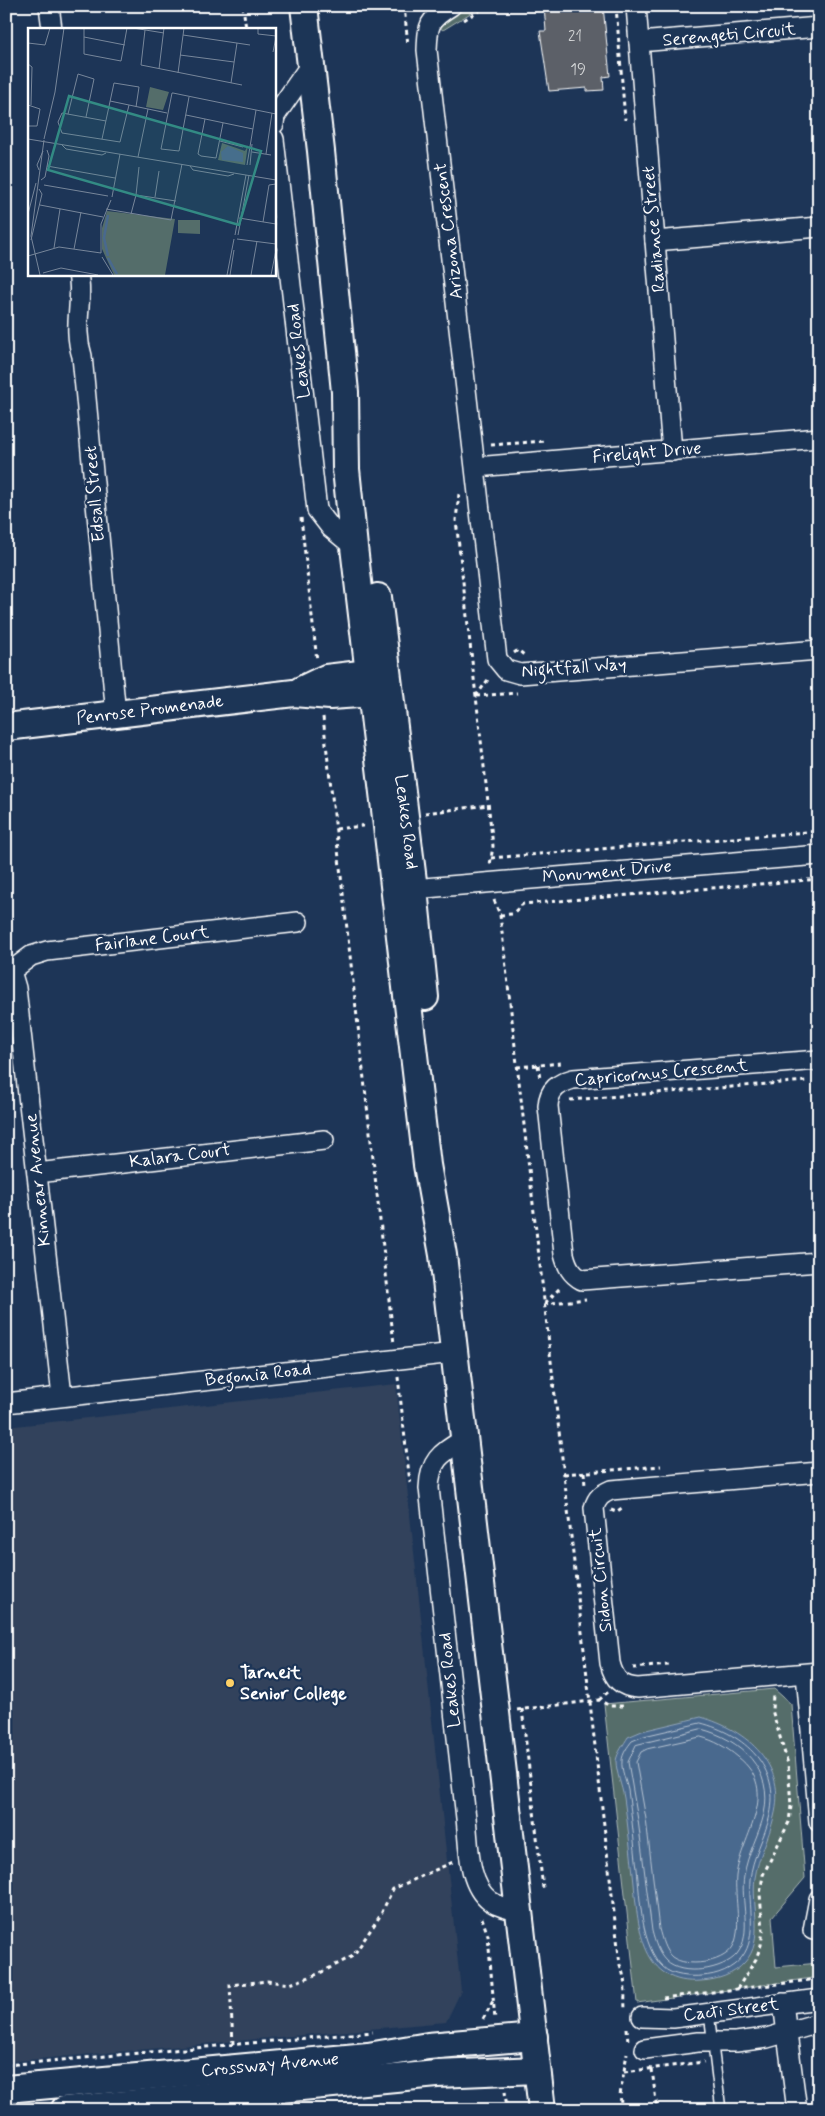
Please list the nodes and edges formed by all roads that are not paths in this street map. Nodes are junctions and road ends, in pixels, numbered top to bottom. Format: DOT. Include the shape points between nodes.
graph roads {
  1 [pos="49,6"];
  2 [pos="304,6"];
  3 [pos="451,6"];
  4 [pos="636,6"];
  5 [pos="819,27"];
  6 [pos="52,28"];
  7 [pos="639,42"];
  8 [pos="311,64"];
  9 [pos="275,116"];
  10 [pos="275,147"];
  11 [pos="819,227"];
  12 [pos="655,241"];
  13 [pos="78,275"];
  14 [pos="345,392"];
  15 [pos="819,438"];
  16 [pos="672,451"];
  17 [pos="476,467"];
  18 [pos="354,547"];
  19 [pos="819,650"];
  20 [pos="379,682"];
  21 [pos="116,715"];
  22 [pos="6,727"];
  23 [pos="819,855"];
  24 [pos="404,890"];
  25 [pos="298,922"];
  26 [pos="9,969"];
  27 [pos="819,1060"];
  28 [pos="324,1140"];
  29 [pos="37,1173"];
  30 [pos="819,1262"];
  31 [pos="454,1353"];
  32 [pos="62,1396"];
  33 [pos="6,1403"];
  34 [pos="464,1439"];
  35 [pos="819,1472"];
  36 [pos="812,1673"];
  37 [pos="819,1822"];
  38 [pos="819,1899"];
  39 [pos="520,1911"];
  40 [pos="813,1930"];
  41 [pos="819,1999"];
  42 [pos="783,2003"];
  43 [pos="632,2013"];
  44 [pos="709,2013"];
  45 [pos="819,2023"];
  46 [pos="787,2033"];
  47 [pos="534,2037"];
  48 [pos="713,2042"];
  49 [pos="647,2049"];
  50 [pos="538,2070"];
  51 [pos="75,2082"];
  52 [pos="6,2090"];
  53 [pos="72,2109"];
  54 [pos="542,2110"];
  55 [pos="721,2110"];
  56 [pos="797,2110"];
  1 -- 6 [label="street"];
  2 -- 8 [label="main road, Leakes Road"];
  3 -- 17 [label="street, Arizona Crescent" via="435,16 428,26 427,50"];
  4 -- 7 [label="street, Radiance Street"];
  5 -- 7 [label="street, Serengeti Circuit"];
  7 -- 12 [label="street, Radiance Street"];
  8 -- 9 [label="street"];
  8 -- 14 [label="main road, Leakes Road"];
  10 -- 18 [label="street, Leakes Road" via="318,510 331,528"];
  11 -- 12 [label="street"];
  12 -- 16 [label="street, Radiance Street"];
  13 -- 21 [label="street, Edsall Street" via="77,337 82,356"];
  14 -- 18 [label="main road, Leakes Road" via="346,468"];
  14 -- 20 [label="main road, Leakes Road" via="358,446"];
  15 -- 16 [label="street, Firelight Drive"];
  16 -- 17 [label="street, Firelight Drive"];
  17 -- 19 [label="street, Nightfall Way" via="496,653 506,670 520,674"];
  18 -- 20 [label="main road, Leakes Road"];
  20 -- 21 [label="main road, Penrose Promenade"];
  20 -- 24 [label="main road, Leakes Road"];
  21 -- 22 [label="main road, Penrose Promenade"];
  23 -- 24 [label="street, Monument Drive"];
  24 -- 31 [label="main road, Leakes Road" via="427,1165 443,1254"];
  25 -- 26 [label="street, Fairlane Court" via="47,951"];
  26 -- 29 [label="street, Kinnear Avenue" via="16,988"];
  27 -- 30 [label="street, Capricornus Crescent" via="562,1082 548,1098 548,1106 564,1254 567,1265 582,1280"];
  28 -- 29 [label="street, Kalara Court"];
  29 -- 32 [label="street, Kinnear Avenue"];
  31 -- 32 [label="street, Begonia Road"];
  31 -- 34 [label="main road, Leakes Road"];
  32 -- 33 [label="street, Begonia Road"];
  34 -- 39 [label="main road, Leakes Road"];
  34 -- 39 [label="street, Leakes Road" via="433,1463 429,1488 471,1861 481,1892 502,1907"];
  35 -- 36 [label="street, Sidon Circuit" via="611,1490 596,1500 594,1508 610,1663 618,1681 638,1688"];
  36 -- 37 [label="street"];
  38 -- 40 [label="street"];
  39 -- 47 [label="main road, Leakes Road"];
  41 -- 42 [label="street, Cacti Street"];
  42 -- 44 [label="street, Cacti Street"];
  42 -- 46 [label="street"];
  43 -- 44 [label="street, Cacti Street" via="673,2018"];
  44 -- 48 [label="lane"];
  45 -- 46 [label="street, Cacti Street"];
  46 -- 48 [label="street, Cacti Street" via="736,2042"];
  46 -- 56 [label="street"];
  47 -- 50 [label="main road, Leakes Road"];
  47 -- 51 [label="main road, Crossway Avenue" via="497,2030 368,2056"];
  48 -- 49 [label="street, Cacti Street"];
  48 -- 55 [label="lane"];
  50 -- 53 [label="main road, Crossway Avenue" via="437,2074"];
  50 -- 54 [label="main road, Leakes Road"];
  51 -- 52 [label="main road, Crossway Avenue"];
  51 -- 53 [label="main road"];
}
